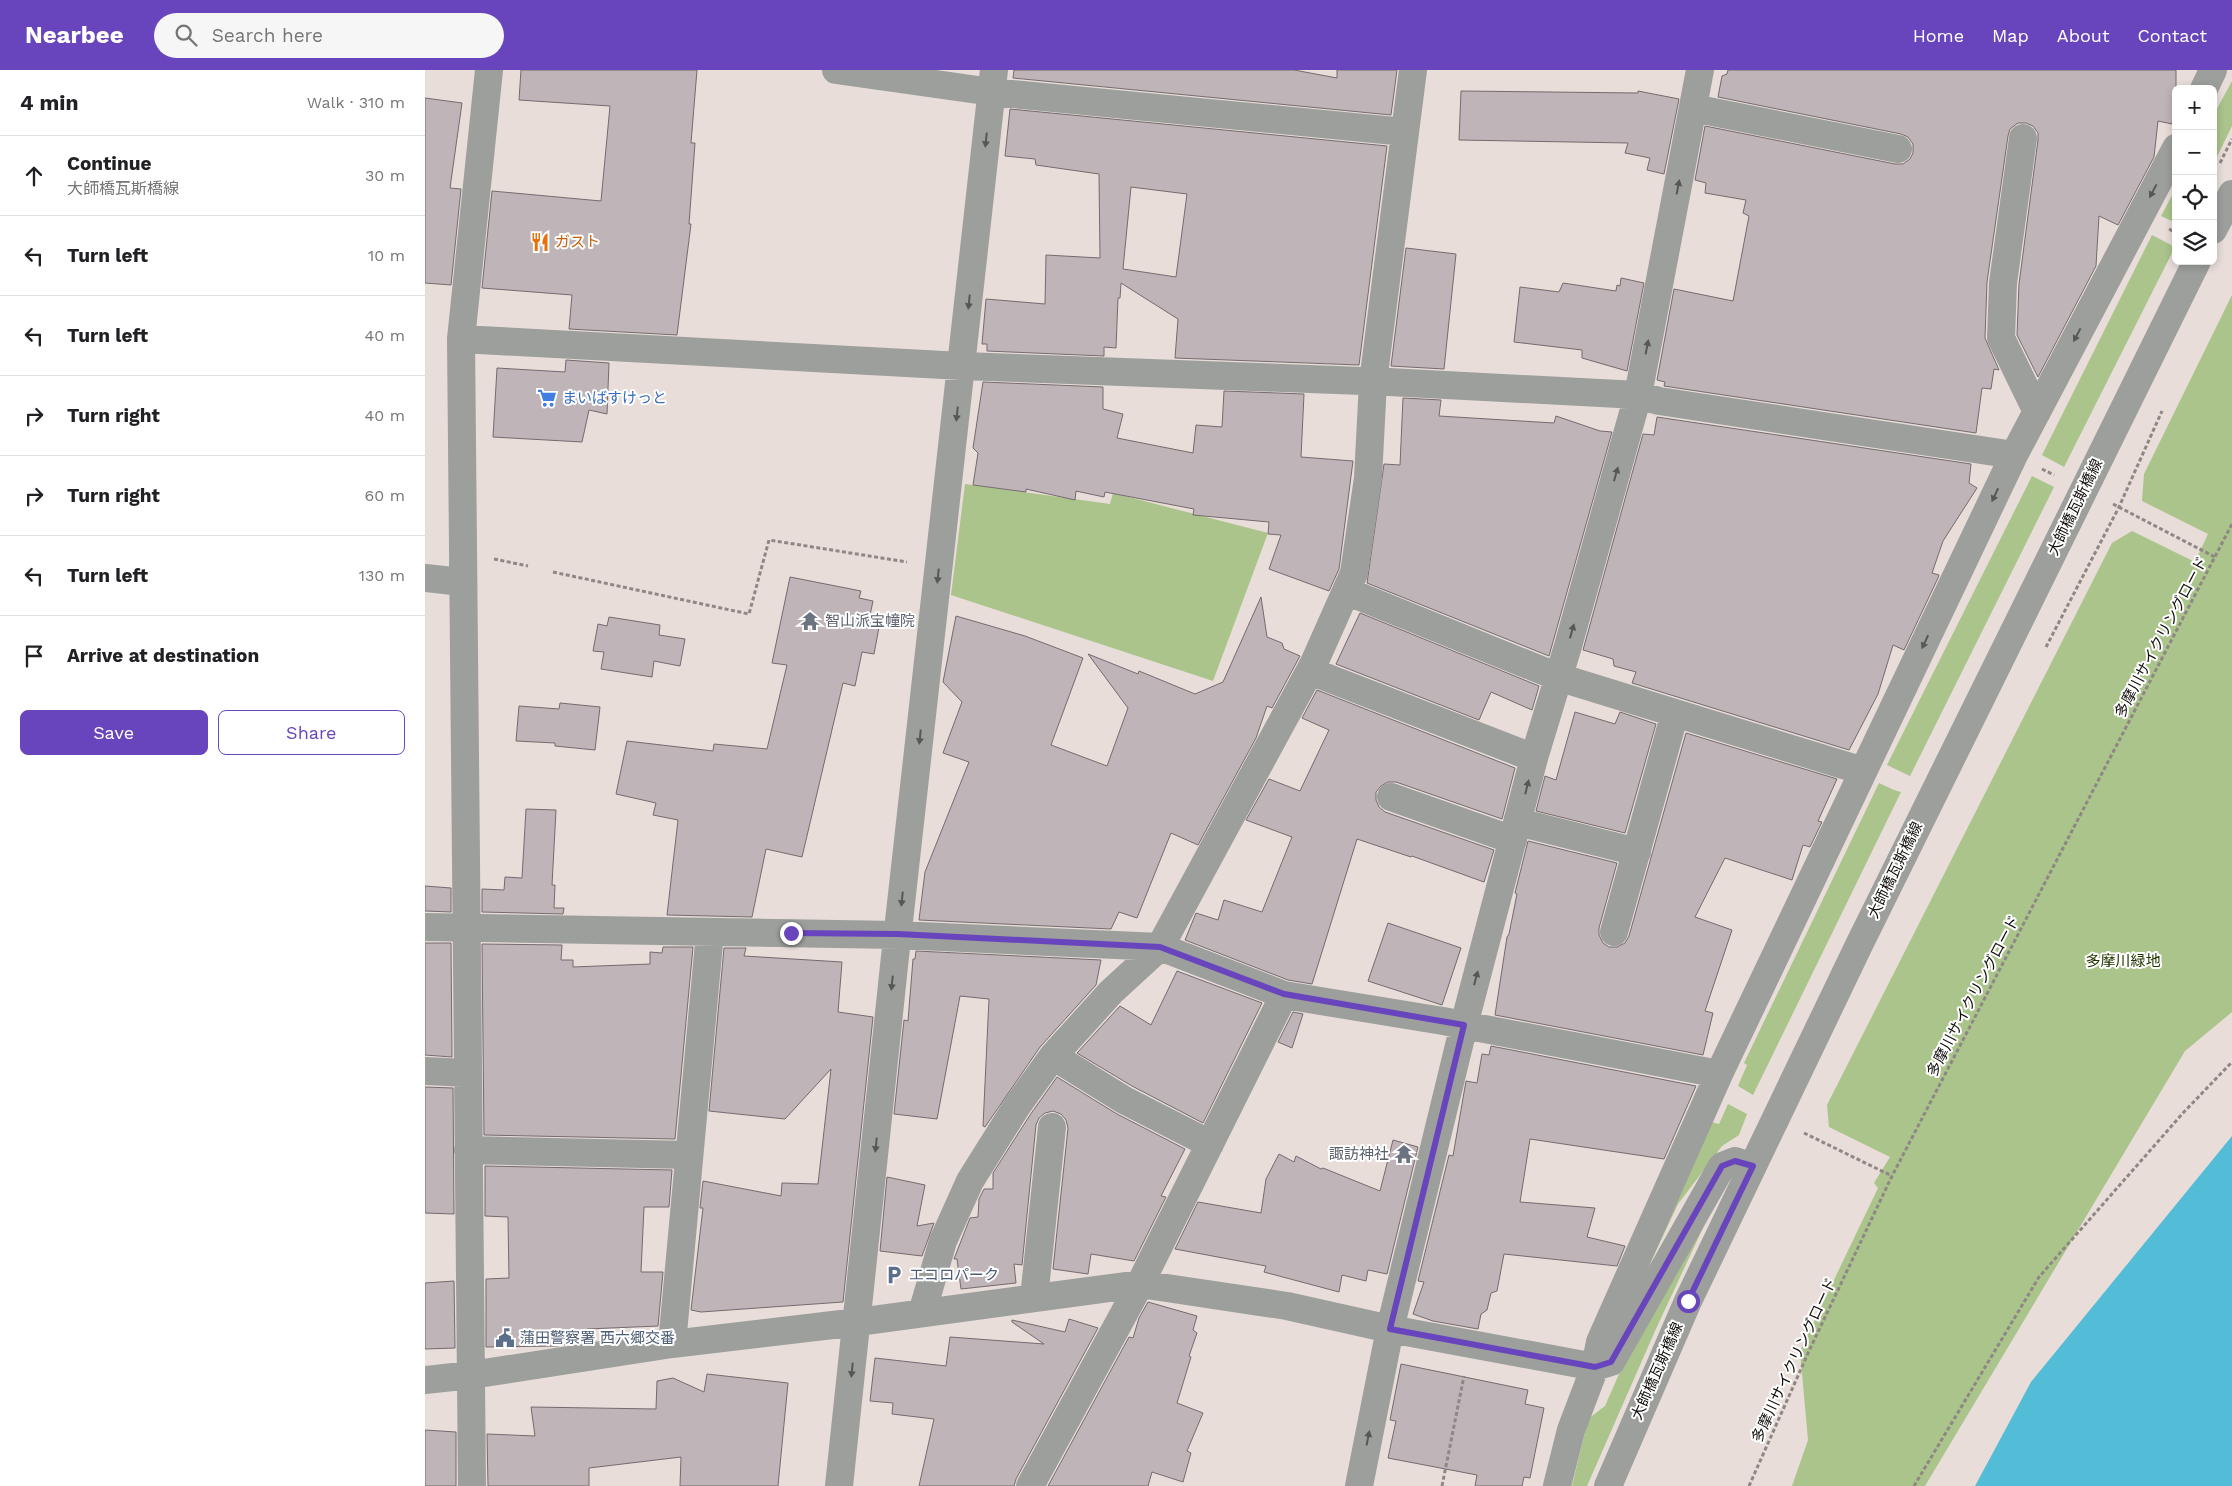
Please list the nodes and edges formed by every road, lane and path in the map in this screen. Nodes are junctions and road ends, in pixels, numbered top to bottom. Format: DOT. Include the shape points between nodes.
graph roads {
  1 [pos="489,70"];
  2 [pos="836,70"];
  3 [pos="1413,70"];
  4 [pos="1700,70"];
  5 [pos="2213,70"];
  6 [pos="993,81"];
  7 [pos="2206,85"];
  8 [pos="1693,108"];
  9 [pos="1405,132"];
  10 [pos="2023,138"];
  11 [pos="2232,139"];
  12 [pos="1898,149"];
  13 [pos="2172,156"];
  14 [pos="2217,168"];
  15 [pos="2232,194"];
  16 [pos="2217,222"];
  17 [pos="2195,265"];
  18 [pos="461,339"];
  19 [pos="962,366"];
  20 [pos="1373,382"];
  21 [pos="1638,395"];
  22 [pos="2037,412"];
  23 [pos="2014,455"];
  24 [pos="2110,503"];
  25 [pos="2232,524"];
  26 [pos="2215,557"];
  27 [pos="939,568"];
  28 [pos="553,572"];
  29 [pos="425,578"];
  30 [pos="462,582"];
  31 [pos="1346,591"];
  32 [pos="1310,671"];
  33 [pos="1558,677"];
  34 [pos="1675,714"];
  35 [pos="1534,758"];
  36 [pos="1863,772"];
  37 [pos="1391,797"];
  38 [pos="1515,831"];
  39 [pos="1637,852"];
  40 [pos="425,927"];
  41 [pos="466,928"];
  42 [pos="710,932"];
  43 [pos="1614,932"];
  44 [pos="898,934"];
  45 [pos="1160,947"];
  46 [pos="1284,994"];
  47 [pos="1464,1025"];
  48 [pos="1053,1056"];
  49 [pos="2232,1062"];
  50 [pos="425,1071"];
  51 [pos="467,1073"];
  52 [pos="1719,1074"];
  53 [pos="1052,1127"];
  54 [pos="1801,1132"];
  55 [pos="1209,1144"];
  56 [pos="468,1150"];
  57 [pos="689,1155"];
  58 [pos="1753,1166"];
  59 [pos="1892,1176"];
  60 [pos="1140,1284"];
  61 [pos="1034,1298"];
  62 [pos="922,1313"];
  63 [pos="858,1322"];
  64 [pos="1390,1329"];
  65 [pos="672,1344"];
  66 [pos="1471,1344"];
  67 [pos="1595,1367"];
  68 [pos="471,1374"];
  69 [pos="425,1380"];
  70 [pos="472,1486"];
  71 [pos="839,1486"];
  72 [pos="1030,1486"];
  73 [pos="1359,1486"];
  74 [pos="1442,1486"];
  75 [pos="1557,1486"];
  76 [pos="1609,1486"];
  77 [pos="1749,1486"];
  78 [pos="1914,1486"];
  1 -- 18 [label="street"];
  2 -- 6 [label="street"];
  3 -- 9 [label="street"];
  4 -- 8 [label="street"];
  5 -- 7 [label="street"];
  6 -- 9 [label="street"];
  6 -- 19 [label="street, one-way"];
  8 -- 12 [label="street"];
  21 -- 8 [label="street, one-way"];
  9 -- 20 [label="street"];
  10 -- 22 [label="street" via="2003,283 2001,338"];
  11 -- 14 [label="path"];
  13 -- 22 [label="street, one-way"];
  15 -- 16 [label="street"];
  17 -- 58 [label="street, 大師橋瓦斯橋線" via="1863,936"];
  18 -- 19 [label="street"];
  18 -- 30 [label="street"];
  19 -- 20 [label="street"];
  19 -- 27 [label="street, one-way"];
  20 -- 21 [label="street"];
  20 -- 31 [label="street" via="1368,478 1354,573"];
  21 -- 23 [label="street" via="1659,401"];
  33 -- 21 [label="street, one-way"];
  22 -- 23 [label="street"];
  23 -- 36 [label="street, one-way"];
  24 -- 26 [label="path"];
  25 -- 26 [label="path, 多摩川サイクリングロード"];
  26 -- 59 [label="path, 多摩川サイクリングロード"];
  27 -- 28 [label="path" via="769,540 749,614"];
  27 -- 44 [label="street, one-way"];
  29 -- 30 [label="street"];
  30 -- 41 [label="street"];
  31 -- 32 [label="street"];
  31 -- 33 [label="street"];
  32 -- 35 [label="street"];
  32 -- 45 [label="street"];
  33 -- 34 [label="street"];
  33 -- 35 [label="street"];
  34 -- 36 [label="street"];
  34 -- 39 [label="street"];
  38 -- 35 [label="street, one-way"];
  36 -- 52 [label="street"];
  37 -- 38 [label="street"];
  38 -- 39 [label="street"];
  47 -- 38 [label="street, one-way"];
  39 -- 43 [label="street"];
  40 -- 41 [label="street"];
  41 -- 42 [label="street"];
  41 -- 51 [label="street"];
  42 -- 44 [label="street"];
  42 -- 57 [label="street"];
  44 -- 45 [label="street"];
  44 -- 63 [label="street, one-way"];
  45 -- 46 [label="street"];
  45 -- 48 [label="street" via="1111,992"];
  46 -- 47 [label="street"];
  46 -- 55 [label="street"];
  47 -- 52 [label="street"];
  47 -- 64 [label="street"];
  48 -- 55 [label="street" via="1124,1100"];
  48 -- 62 [label="street" via="1017,1106 971,1181 943,1241"];
  49 -- 78 [label="path" via="2039,1277"];
  50 -- 51 [label="street"];
  51 -- 56 [label="street"];
  52 -- 67 [label="street" via="1600,1342"];
  53 -- 61 [label="street"];
  54 -- 59 [label="path"];
  55 -- 60 [label="street"];
  56 -- 57 [label="street"];
  56 -- 68 [label="street"];
  57 -- 65 [label="street"];
  58 -- 67 [label="street" via="1735,1161 1722,1166 1611,1362"];
  58 -- 76 [label="street, 大師橋瓦斯橋線" via="1688,1301"];
  59 -- 77 [label="path, 多摩川サイクリングロード"];
  60 -- 61 [label="street"];
  60 -- 64 [label="street" via="1287,1306"];
  60 -- 72 [label="street"];
  61 -- 62 [label="street"];
  62 -- 63 [label="street"];
  63 -- 65 [label="street"];
  63 -- 71 [label="street, one-way"];
  64 -- 66 [label="street"];
  73 -- 64 [label="street, one-way"];
  65 -- 68 [label="street"];
  66 -- 67 [label="street"];
  66 -- 74 [label="path"];
  67 -- 75 [label="street" via="1571,1430"];
  68 -- 69 [label="street"];
  68 -- 70 [label="street"];
}
